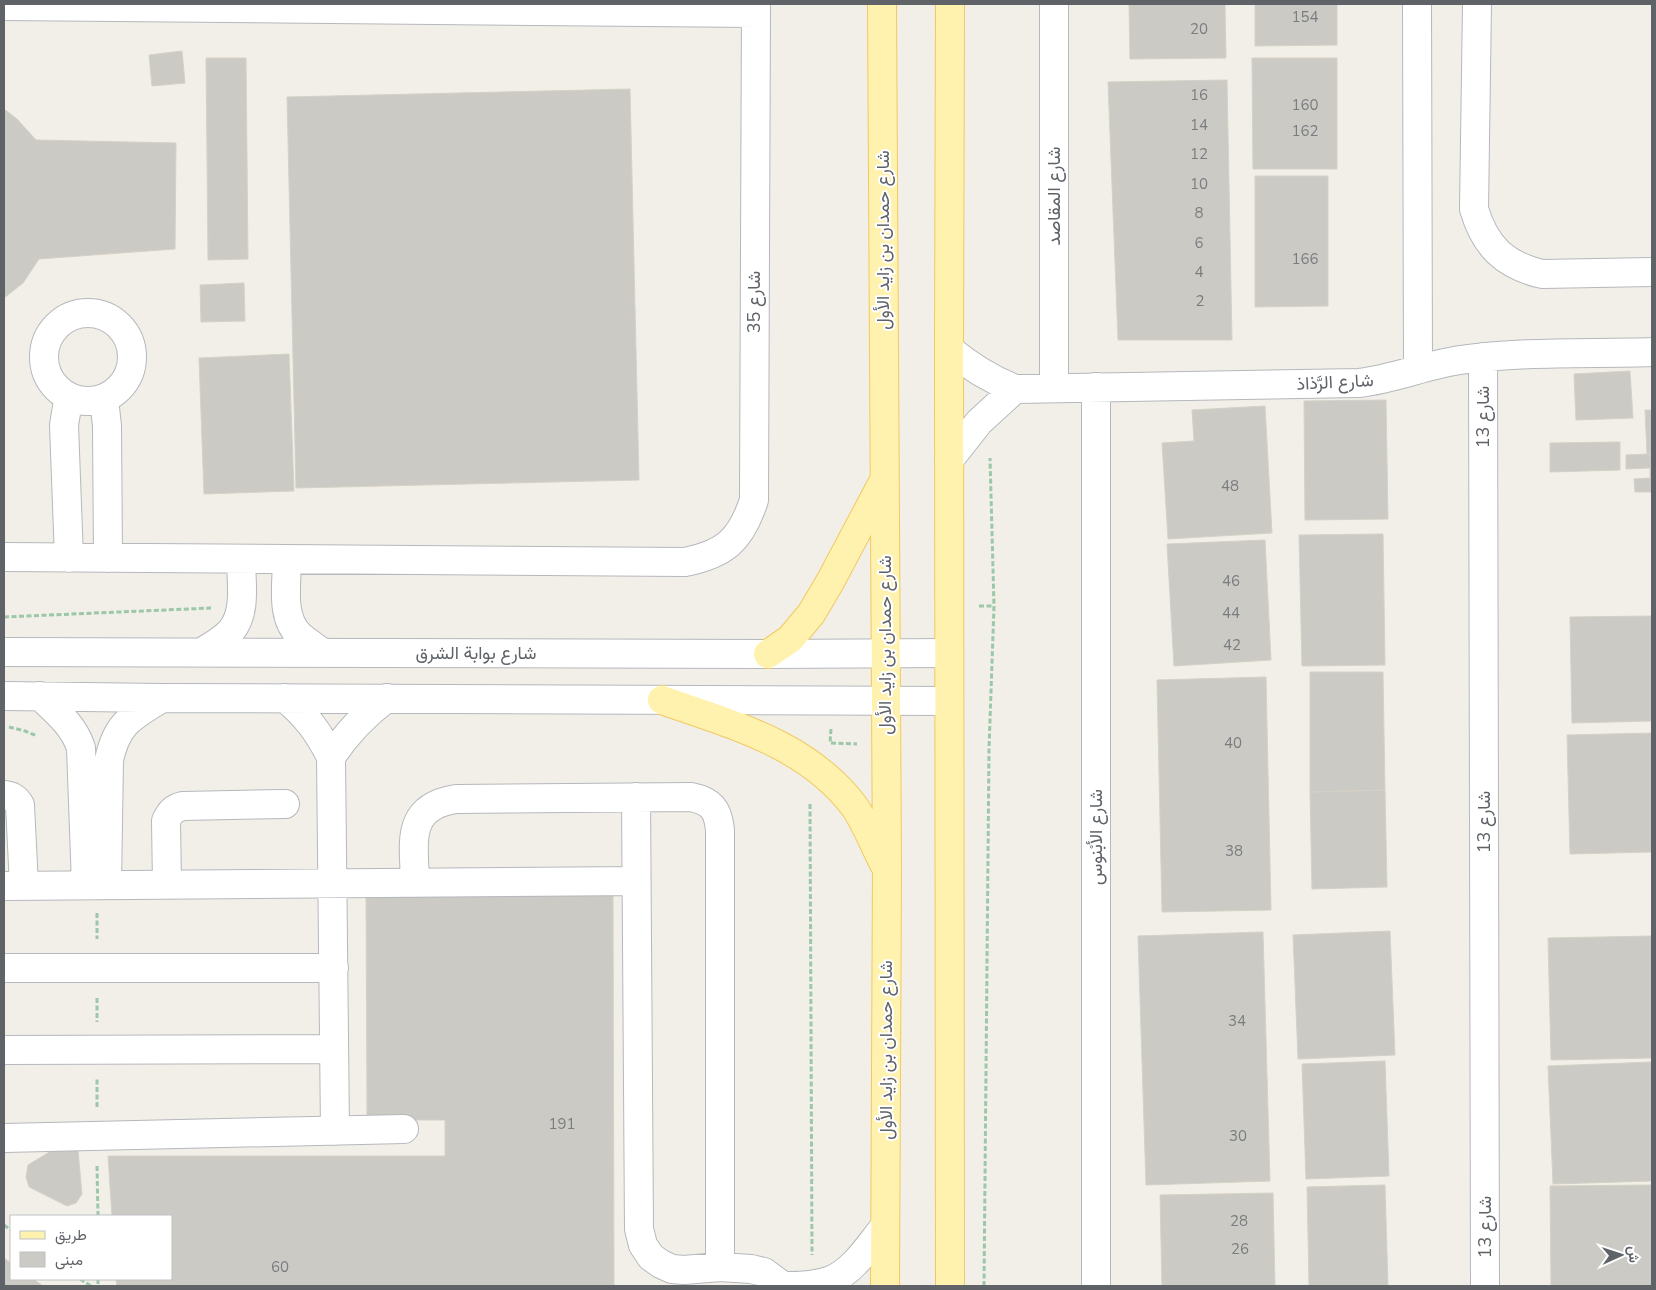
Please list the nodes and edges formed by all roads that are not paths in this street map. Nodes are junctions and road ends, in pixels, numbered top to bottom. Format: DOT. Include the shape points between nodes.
graph roads {
  1 [pos="882,4"];
  2 [pos="950,4"];
  3 [pos="1054,4"];
  4 [pos="1417,4"];
  5 [pos="1477,4"];
  6 [pos="4,6"];
  7 [pos="756,9"];
  8 [pos="1652,272"];
  9 [pos="949,349"];
  10 [pos="1652,352"];
  11 [pos="1483,357"];
  12 [pos="1418,369"];
  13 [pos="1096,387"];
  14 [pos="1054,388"];
  15 [pos="1015,389"];
  16 [pos="72,398"];
  17 [pos="100,400"];
  18 [pos="949,460"];
  19 [pos="884,480"];
  20 [pos="4,557"];
  21 [pos="68,558"];
  22 [pos="108,558"];
  23 [pos="241,559"];
  24 [pos="287,559"];
  25 [pos="4,652"];
  26 [pos="202,652"];
  27 [pos="323,653"];
  28 [pos="885,653"];
  29 [pos="949,653"];
  30 [pos="768,654"];
  31 [pos="4,696"];
  32 [pos="40,696"];
  33 [pos="162,698"];
  34 [pos="285,698"];
  35 [pos="387,698"];
  36 [pos="662,700"];
  37 [pos="885,701"];
  38 [pos="949,701"];
  39 [pos="331,757"];
  40 [pos="4,795"];
  41 [pos="636,798"];
  42 [pos="285,804"];
  43 [pos="887,869"];
  44 [pos="636,881"];
  45 [pos="415,882"];
  46 [pos="333,883"];
  47 [pos="167,884"];
  48 [pos="97,885"];
  49 [pos="14,886"];
  50 [pos="4,968"];
  51 [pos="334,968"];
  52 [pos="334,1049"];
  53 [pos="4,1050"];
  54 [pos="404,1129"];
  55 [pos="335,1131"];
  56 [pos="4,1138"];
  57 [pos="885,1226"];
  58 [pos="720,1267"];
  59 [pos="783,1286"];
  60 [pos="800,1286"];
  61 [pos="885,1286"];
  62 [pos="950,1286"];
  63 [pos="1096,1286"];
  64 [pos="1485,1286"];
  1 -- 19 [label="main road, شارع حمدان بن زايد الأول"];
  2 -- 9 [label="main road"];
  3 -- 14 [label="street, شارع المقاصد"];
  4 -- 12 [label="street"];
  5 -- 8 [label="street" via="1474,209 1488,242 1513,264 1542,274"];
  6 -- 7 [label="street"];
  7 -- 24 [label="street, شارع 35" via="754,500 738,535 705,558 684,562"];
  9 -- 15 [label="street, شارع الرَّذاذ" via="979,373"];
  9 -- 18 [label="main road"];
  10 -- 11 [label="street, شارع الرَّذاذ"];
  11 -- 12 [label="street, شارع الرَّذاذ"];
  11 -- 64 [label="street, شارع 13"];
  12 -- 13 [label="street, شارع الرَّذاذ" via="1359,383"];
  13 -- 14 [label="street, شارع الرَّذاذ"];
  13 -- 63 [label="street, شارع الأبْنوس"];
  14 -- 15 [label="street, شارع الرَّذاذ"];
  15 -- 18 [label="street" via="989,412"];
  16 -- 17 [label="street" via="86,402"];
  16 -- 17 [label="street" via="60,392 48,375 44,355 46,341 63,320 90,312 115,322 131,345 131,366 123,385"];
  16 -- 21 [label="street" via="64,424"];
  17 -- 22 [label="street" via="108,426"];
  18 -- 29 [label="main road"];
  19 -- 28 [label="main road, شارع حمدان بن زايد الأول"];
  19 -- 30 [label="main road" via="811,614 790,639"];
  20 -- 21 [label="street, شارع 35"];
  21 -- 22 [label="street, شارع 35"];
  22 -- 23 [label="street, شارع 35"];
  23 -- 24 [label="street, شارع 35"];
  23 -- 26 [label="street" via="238,619 231,631"];
  24 -- 27 [label="street" via="289,619 299,635"];
  25 -- 26 [label="street, شارع بوابة الشرق"];
  26 -- 27 [label="street, شارع بوابة الشرق"];
  27 -- 30 [label="street, شارع بوابة الشرق"];
  28 -- 29 [label="street, شارع بوابة الشرق"];
  28 -- 30 [label="street, شارع بوابة الشرق"];
  28 -- 37 [label="main road, شارع حمدان بن زايد الأول"];
  29 -- 38 [label="main road"];
  31 -- 32 [label="street"];
  32 -- 33 [label="street"];
  32 -- 48 [label="street" via="78,738"];
  33 -- 34 [label="street"];
  33 -- 48 [label="street" via="131,716 112,746"];
  34 -- 35 [label="street"];
  34 -- 39 [label="street" via="312,724"];
  35 -- 36 [label="street"];
  35 -- 39 [label="street" via="356,724"];
  36 -- 37 [label="street"];
  36 -- 43 [label="main road" via="756,733 803,758 834,782 855,808"];
  37 -- 38 [label="street"];
  37 -- 43 [label="main road, شارع حمدان بن زايد الأول"];
  38 -- 62 [label="main road"];
  39 -- 46 [label="street"];
  40 -- 49 [label="street" via="17,800 22,811"];
  41 -- 44 [label="street"];
  41 -- 45 [label="street" via="444,801 432,806 417,824 413,836"];
  41 -- 58 [label="street" via="691,797 712,806 719,817"];
  42 -- 47 [label="street" via="175,808 166,821"];
  43 -- 57 [label="main road, شارع حمدان بن زايد الأول"];
  44 -- 45 [label="street"];
  44 -- 58 [label="street" via="639,1229 650,1257 661,1264 684,1270"];
  45 -- 46 [label="street"];
  46 -- 47 [label="street"];
  46 -- 51 [label="street"];
  47 -- 48 [label="street"];
  48 -- 49 [label="street"];
  50 -- 51 [label="street"];
  51 -- 52 [label="street"];
  52 -- 53 [label="street"];
  52 -- 55 [label="street"];
  54 -- 55 [label="street"];
  55 -- 56 [label="street"];
  57 -- 60 [label="street" via="848,1270 832,1280"];
  57 -- 61 [label="main road, شارع حمدان بن زايد الأول"];
  58 -- 59 [label="street" via="764,1272"];
}
